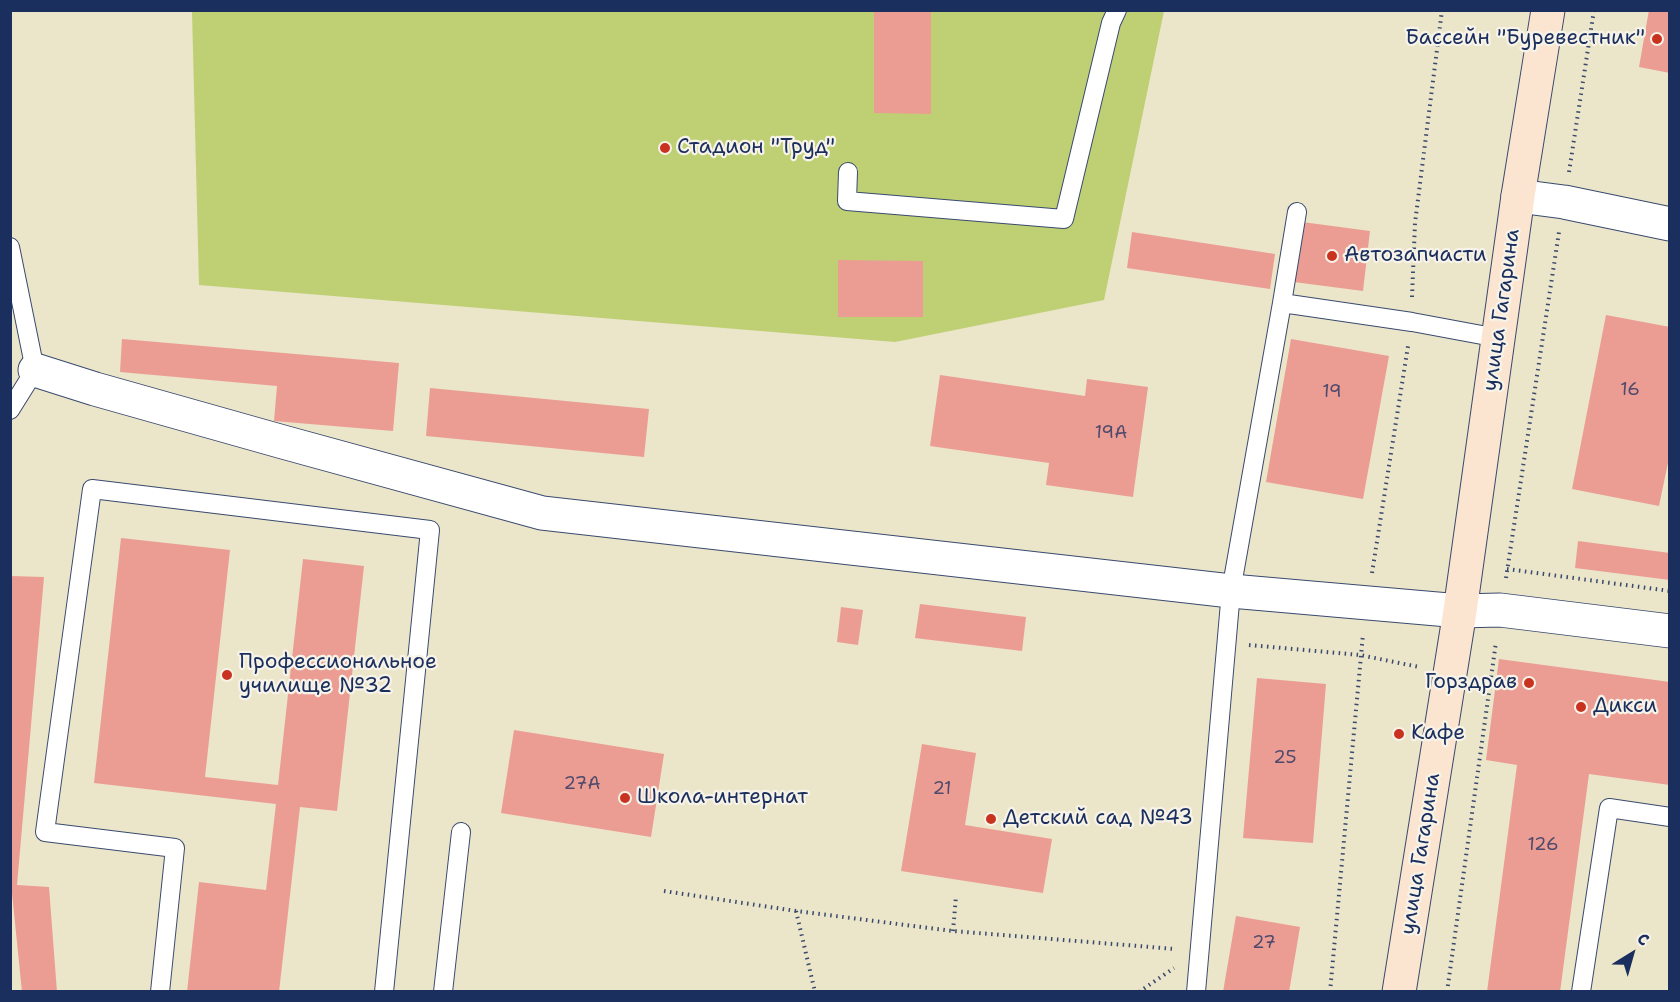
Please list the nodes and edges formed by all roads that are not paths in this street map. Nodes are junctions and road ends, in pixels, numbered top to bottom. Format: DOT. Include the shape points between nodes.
graph roads {
  1 [pos="1117,10"];
  2 [pos="1548,10"];
  3 [pos="848,172"];
  4 [pos="1518,196"];
  5 [pos="1297,212"];
  6 [pos="1670,224"];
  7 [pos="10,247"];
  8 [pos="1282,303"];
  9 [pos="1498,339"];
  10 [pos="23,376"];
  11 [pos="10,410"];
  12 [pos="1231,591"];
  13 [pos="1460,611"];
  14 [pos="1670,631"];
  15 [pos="1670,817"];
  16 [pos="462,832"];
  17 [pos="160,992"];
  18 [pos="384,992"];
  19 [pos="443,992"];
  20 [pos="1196,992"];
  21 [pos="1399,992"];
  22 [pos="1581,992"];
  1 -- 3 [label="lane" via="1064,219 847,201"];
  2 -- 4 [label="main road, улица Гагарина"];
  4 -- 6 [label="street"];
  4 -- 9 [label="main road, улица Гагарина"];
  5 -- 8 [label="lane"];
  7 -- 10 [label="lane"];
  8 -- 9 [label="lane"];
  8 -- 12 [label="lane"];
  9 -- 13 [label="main road, улица Гагарина"];
  10 -- 11 [label="lane"];
  10 -- 12 [label="street" via="542,513"];
  12 -- 13 [label="street"];
  12 -- 20 [label="lane"];
  13 -- 14 [label="street" via="1500,610"];
  13 -- 21 [label="main road, улица Гагарина"];
  15 -- 22 [label="lane" via="1609,808"];
  16 -- 19 [label="lane"];
  17 -- 18 [label="lane" via="175,848 45,832 92,489 430,530"];
}
